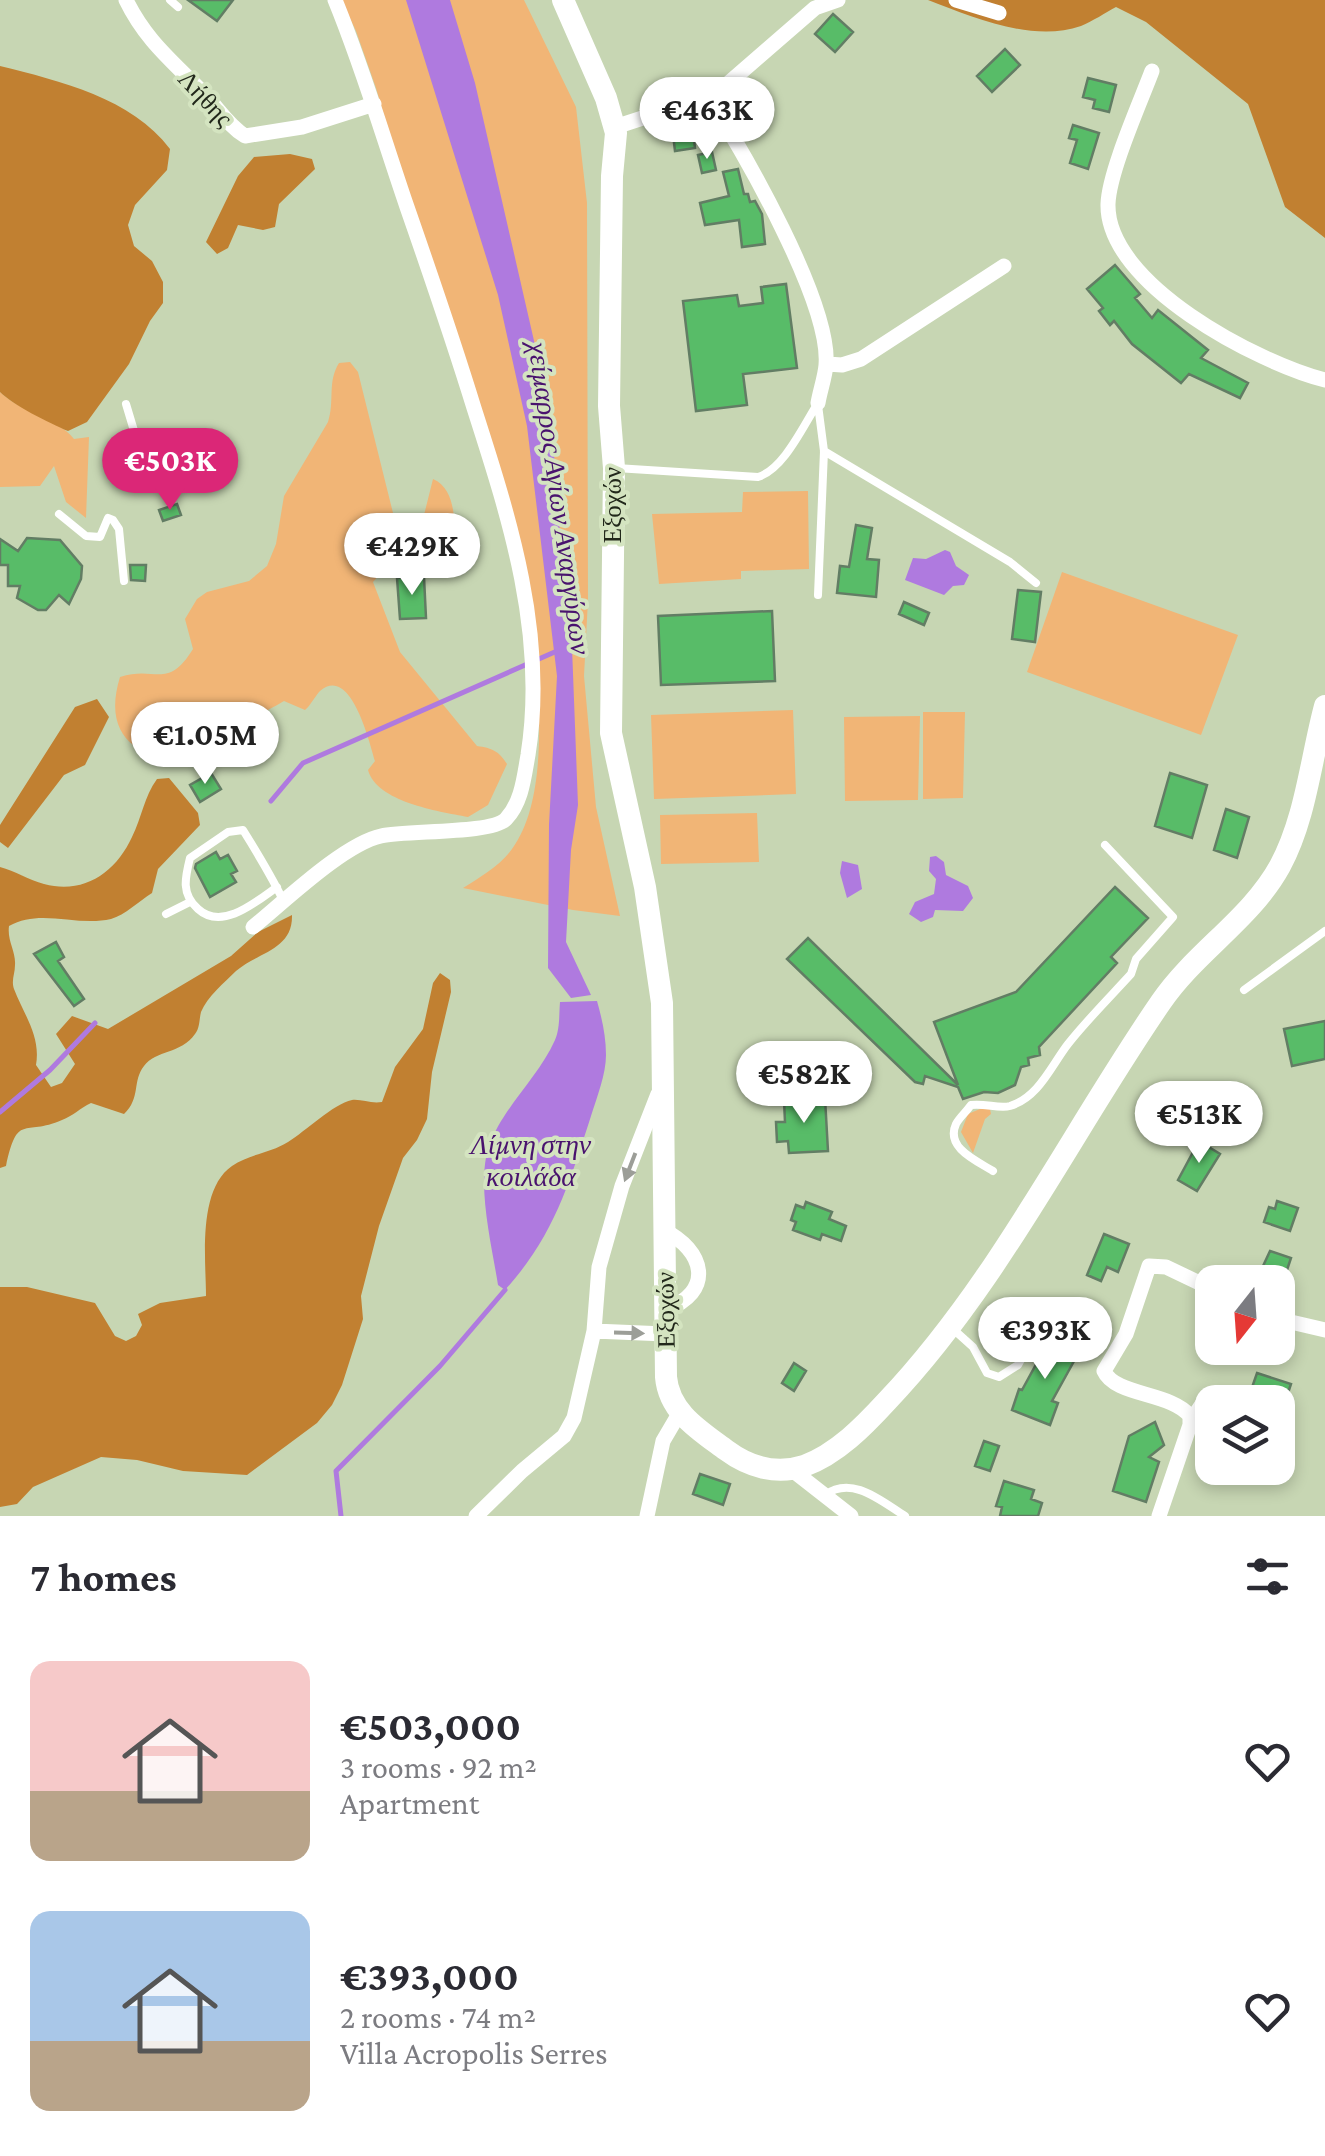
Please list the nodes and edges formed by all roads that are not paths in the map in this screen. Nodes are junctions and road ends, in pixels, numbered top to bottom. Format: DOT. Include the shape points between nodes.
graph roads {
  1 [pos="126,0"];
  2 [pos="170,0"];
  3 [pos="334,0"];
  4 [pos="563,0"];
  5 [pos="838,0"];
  6 [pos="956,0"];
  7 [pos="178,7"];
  8 [pos="999,13"];
  9 [pos="1152,72"];
  10 [pos="709,98"];
  11 [pos="374,104"];
  12 [pos="615,127"];
  13 [pos="1004,266"];
  14 [pos="827,364"];
  15 [pos="1325,380"];
  16 [pos="818,403"];
  17 [pos="126,404"];
  18 [pos="135,434"];
  19 [pos="824,451"];
  20 [pos="614,468"];
  21 [pos="58,514"];
  22 [pos="124,581"];
  23 [pos="1036,583"];
  24 [pos="818,595"];
  25 [pos="1325,706"];
  26 [pos="1106,845"];
  27 [pos="280,895"];
  28 [pos="190,902"];
  29 [pos="166,914"];
  30 [pos="252,927"];
  31 [pos="1325,931"];
  32 [pos="1244,990"];
  33 [pos="665,1076"];
  34 [pos="992,1171"];
  35 [pos="664,1230"];
  36 [pos="1195,1281"];
  37 [pos="665,1322"];
  38 [pos="1295,1323"];
  39 [pos="949,1326"];
  40 [pos="1038,1330"];
  41 [pos="1325,1330"];
  42 [pos="594,1331"];
  43 [pos="1195,1408"];
  44 [pos="680,1412"];
  45 [pos="1190,1416"];
  46 [pos="791,1470"];
  47 [pos="825,1495"];
  48 [pos="476,1516"];
  49 [pos="647,1516"];
  50 [pos="851,1516"];
  51 [pos="905,1516"];
  52 [pos="1160,1516"];
  1 -- 11 [label="street, Λήθης" via="142,32 245,136"];
  2 -- 7 [label="lane"];
  3 -- 11 [label="street"];
  4 -- 12 [label="main road, Εξοχών"];
  5 -- 10 [label="street" via="815,8"];
  6 -- 8 [label="street"];
  9 -- 15 [label="street" via="1108,202 1112,234 1164,294 1229,342"];
  10 -- 12 [label="street"];
  10 -- 14 [label="street" via="820,314"];
  11 -- 27 [label="street" via="502,490 524,589 534,713 520,792 503,822 371,839"];
  12 -- 20 [label="main road, Εξοχών" via="609,406"];
  13 -- 14 [label="street" via="861,359"];
  14 -- 16 [label="street"];
  16 -- 19 [label="lane"];
  16 -- 20 [label="lane" via="781,462 758,478"];
  17 -- 18 [label="lane"];
  19 -- 23 [label="lane"];
  19 -- 24 [label="lane"];
  20 -- 33 [label="main road, Εξοχών" via="611,733 651,919"];
  21 -- 22 [label="lane" via="86,536 100,537 108,518 113,520"];
  25 -- 39 [label="main road" via="1279,868 1165,996"];
  26 -- 34 [label="lane" via="1173,917 1065,1047 1048,1077 1012,1106 971,1105 956,1124 962,1152"];
  27 -- 28 [label="lane" via="223,918 205,915"];
  27 -- 28 [label="lane" via="243,830 228,832 190,858 184,884"];
  27 -- 30 [label="street"];
  28 -- 29 [label="lane"];
  31 -- 32 [label="lane"];
  33 -- 35 [label="main road, Εξοχών"];
  33 -- 42 [label="street, one-way" via="599,1266"];
  35 -- 37 [label="main road, Εξοχών"];
  35 -- 37 [label="street" via="686,1244 700,1270 692,1292"];
  36 -- 45 [label="street" via="1149,1266 1126,1334 1104,1372 1111,1382 1178,1405"];
  42 -- 37 [label="street, one-way"];
  37 -- 44 [label="main road, Εξοχών" via="667,1385"];
  38 -- 41 [label="street"];
  39 -- 40 [label="lane" via="974,1348 987,1373 999,1377 1018,1364"];
  39 -- 46 [label="main road" via="864,1426 822,1458"];
  42 -- 48 [label="street" via="564,1436"];
  43 -- 45 [label="lane"];
  44 -- 46 [label="main road" via="744,1461"];
  44 -- 49 [label="street" via="663,1441"];
  45 -- 52 [label="street"];
  46 -- 47 [label="street"];
  47 -- 50 [label="street"];
  47 -- 51 [label="lane" via="854,1488"];
}
